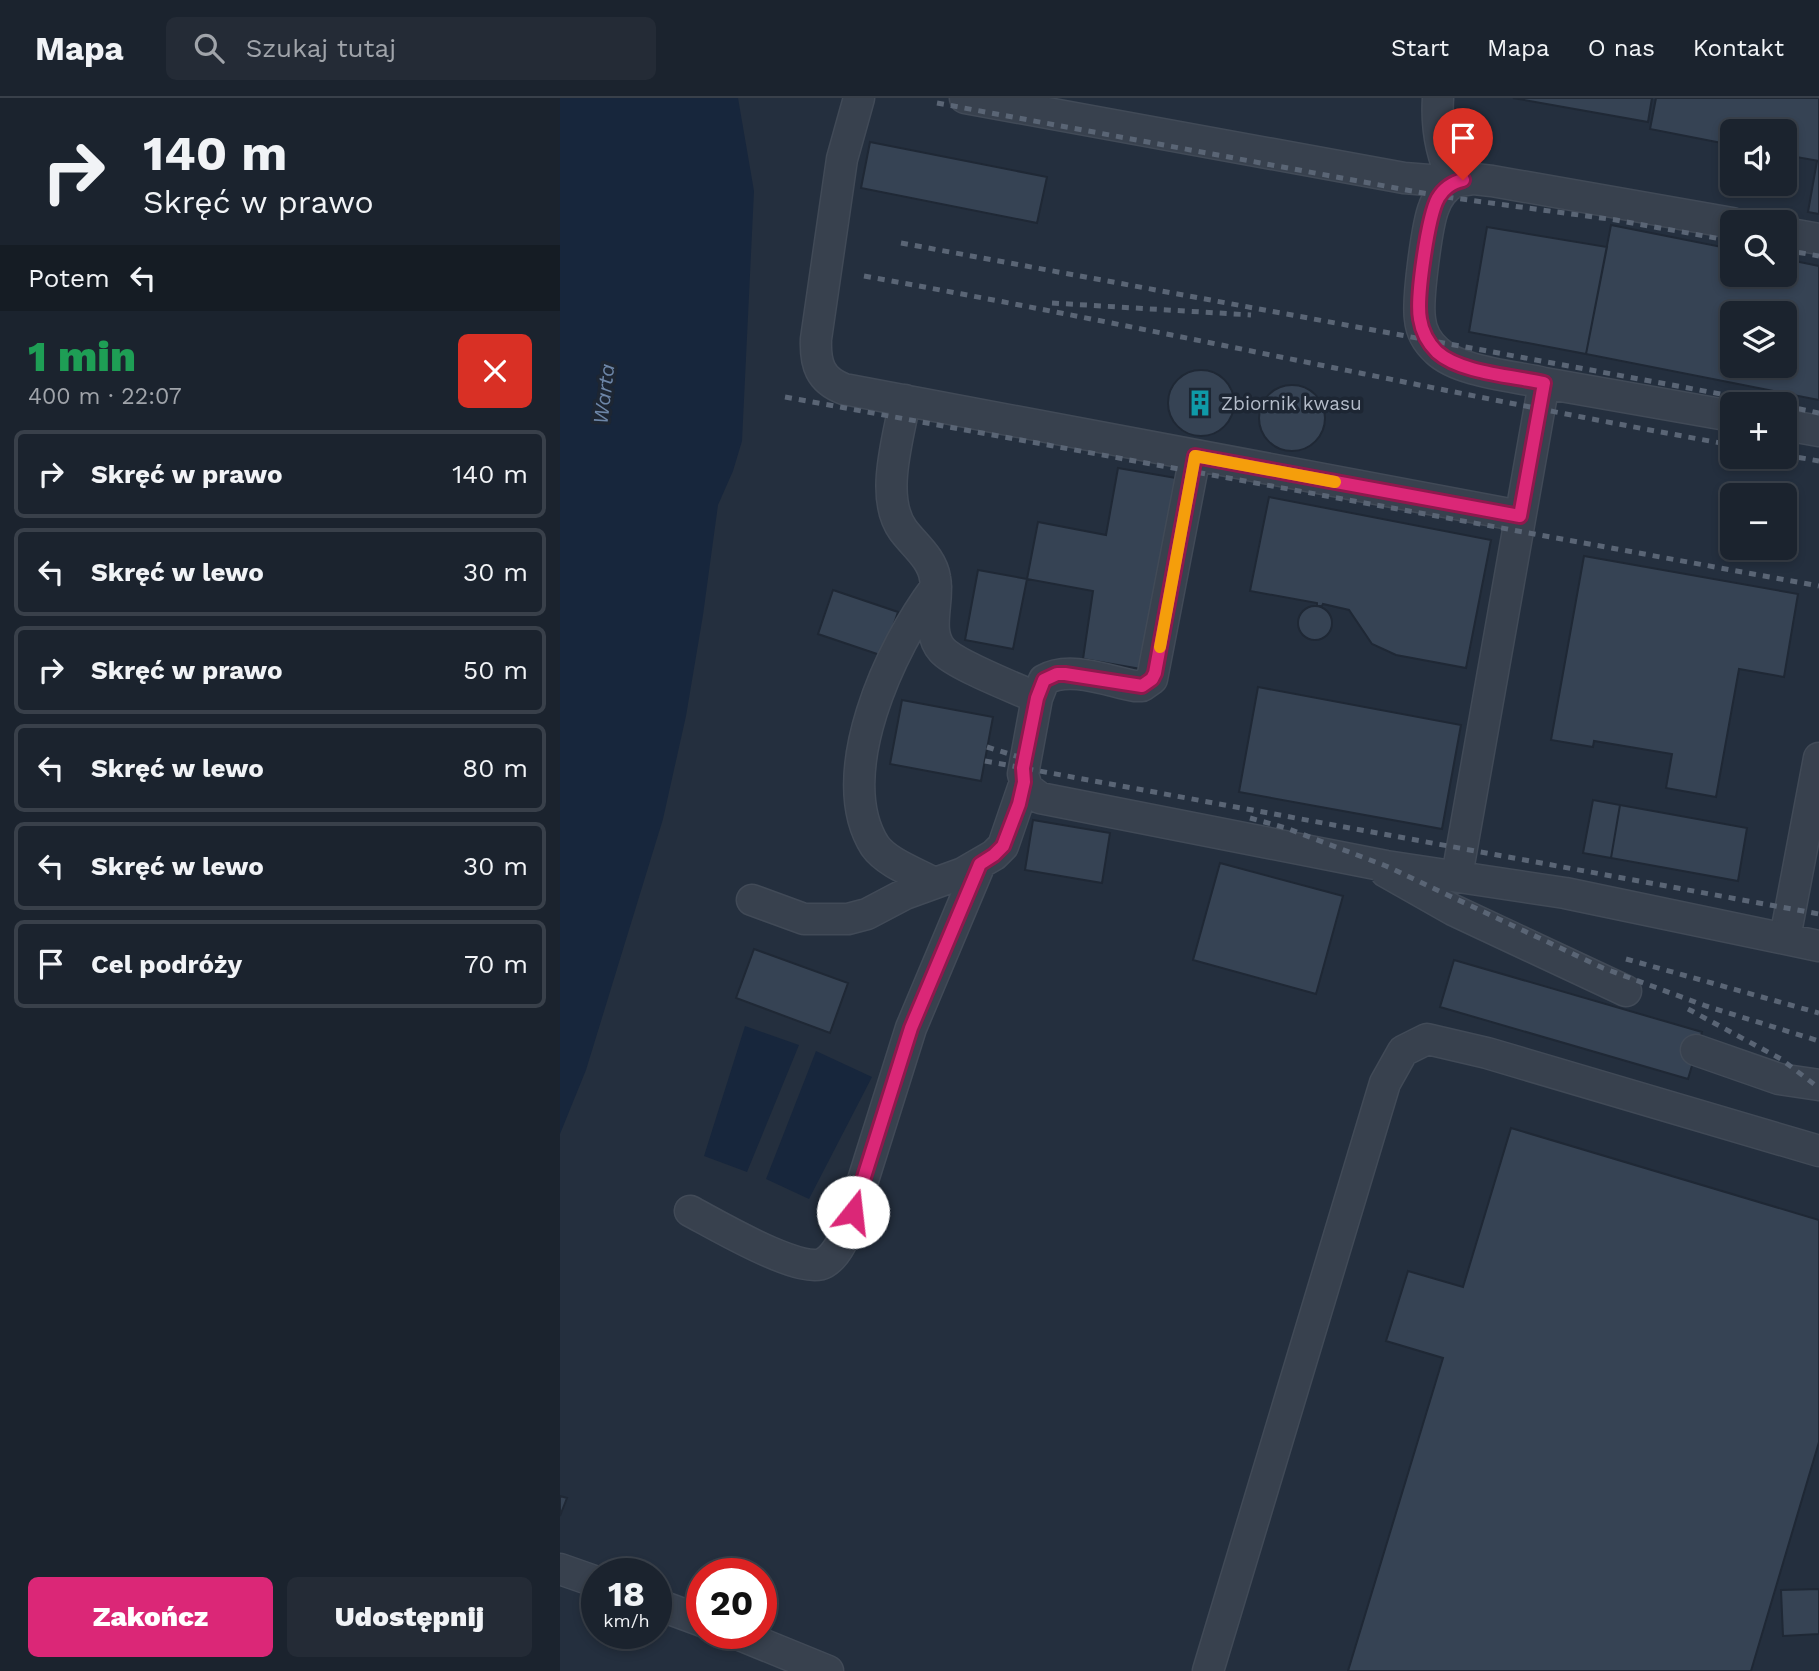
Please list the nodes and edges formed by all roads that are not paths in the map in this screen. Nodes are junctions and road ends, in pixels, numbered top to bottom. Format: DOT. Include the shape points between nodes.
graph roads {
  1 [pos="859,98"];
  2 [pos="965,98"];
  3 [pos="1438,98"];
  4 [pos="1454,182"];
  5 [pos="1720,221"];
  6 [pos="1797,235"];
  7 [pos="1819,239"];
  8 [pos="1544,383"];
  9 [pos="905,400"];
  10 [pos="1720,414"];
  11 [pos="1797,427"];
  12 [pos="1819,431"];
  13 [pos="1195,456"];
  14 [pos="1520,516"];
  15 [pos="937,587"];
  16 [pos="1037,698"];
  17 [pos="1819,758"];
  18 [pos="1024,782"];
  19 [pos="1367,862"];
  20 [pos="980,864"];
  21 [pos="1457,876"];
  22 [pos="934,883"];
  23 [pos="752,900"];
  24 [pos="1785,938"];
  25 [pos="1819,946"];
  26 [pos="1626,991"];
  27 [pos="1696,1050"];
  28 [pos="1819,1085"];
  29 [pos="1819,1151"];
  30 [pos="690,1211"];
  31 [pos="560,1569"];
  32 [pos="581,1576"];
  33 [pos="774,1649"];
  34 [pos="828,1671"];
  35 [pos="1208,1671"];
  1 -- 9 [label="lane" via="840,171 816,339 817,362 832,384"];
  2 -- 4 [label="lane" via="1404,178"];
  3 -- 4 [label="lane" via="1442,152"];
  4 -- 5 [label="lane" via="1492,181"];
  4 -- 8 [label="lane" via="1439,196 1432,215 1419,301 1422,328 1431,345 1448,360"];
  6 -- 7 [label="lane"];
  8 -- 10 [label="lane"];
  8 -- 14 [label="lane"];
  9 -- 13 [label="lane"];
  9 -- 15 [label="lane" via="891,505 903,530 930,562"];
  11 -- 12 [label="lane"];
  13 -- 14 [label="lane"];
  13 -- 16 [label="lane" via="1152,679 1135,686 1057,674 1044,680"];
  14 -- 21 [label="lane"];
  15 -- 16 [label="lane" via="934,632 941,649"];
  15 -- 22 [label="lane" via="916,614 882,684 866,735 858,787 862,818 877,848"];
  16 -- 18 [label="lane"];
  17 -- 24 [label="lane"];
  18 -- 19 [label="lane" via="1032,794 1047,801"];
  18 -- 20 [label="lane" via="1003,846"];
  19 -- 21 [label="lane"];
  19 -- 26 [label="lane" via="1453,910"];
  20 -- 22 [label="lane"];
  20 -- 30 [label="lane" via="911,1028 853,1212 834,1254 822,1265 806,1266"];
  21 -- 24 [label="lane"];
  22 -- 23 [label="lane" via="848,919 804,919"];
  24 -- 25 [label="lane"];
  27 -- 28 [label="lane" via="1779,1079"];
  29 -- 35 [label="lane" via="1487,1053 1427,1039 1403,1051 1385,1083"];
  31 -- 32 [label="lane"];
  33 -- 34 [label="lane"];
}
